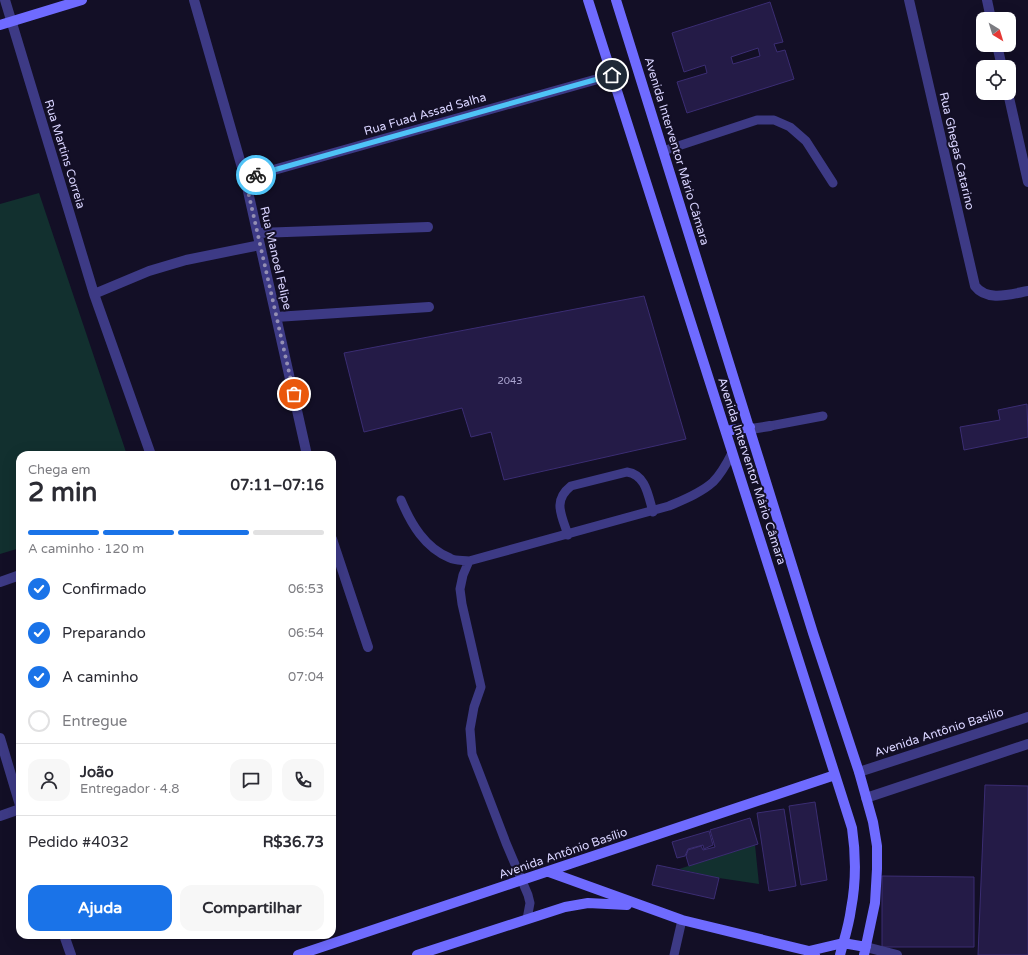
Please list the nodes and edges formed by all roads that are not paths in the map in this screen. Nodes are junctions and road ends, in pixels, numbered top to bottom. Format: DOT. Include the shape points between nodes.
graph roads {
  1 [pos="5,0"];
  2 [pos="82,0"];
  3 [pos="194,0"];
  4 [pos="588,0"];
  5 [pos="616,0"];
  6 [pos="909,0"];
  7 [pos="987,0"];
  8 [pos="990,12"];
  9 [pos="11,22"];
  10 [pos="0,25"];
  11 [pos="612,75"];
  12 [pos="1010,100"];
  13 [pos="664,151"];
  14 [pos="245,178"];
  15 [pos="1028,182"];
  16 [pos="834,183"];
  17 [pos="428,227"];
  18 [pos="258,233"];
  19 [pos="260,245"];
  20 [pos="1028,291"];
  21 [pos="94,294"];
  22 [pos="429,307"];
  23 [pos="276,317"];
  24 [pos="823,416"];
  25 [pos="770,426"];
  26 [pos="750,428"];
  27 [pos="726,431"];
  28 [pos="150,451"];
  29 [pos="306,451"];
  30 [pos="732,453"];
  31 [pos="401,500"];
  32 [pos="653,512"];
  33 [pos="568,535"];
  34 [pos="336,551"];
  35 [pos="469,561"];
  36 [pos="16,576"];
  37 [pos="0,582"];
  38 [pos="368,647"];
  39 [pos="1028,717"];
  40 [pos="0,738"];
  41 [pos="1028,744"];
  42 [pos="859,772"];
  43 [pos="836,775"];
  44 [pos="16,792"];
  45 [pos="866,798"];
  46 [pos="16,810"];
  47 [pos="0,816"];
  48 [pos="549,872"];
  49 [pos="521,881"];
  50 [pos="641,906"];
  51 [pos="526,919"];
  52 [pos="682,920"];
  53 [pos="65,939"];
  54 [pos="843,943"];
  55 [pos="865,951"];
  56 [pos="812,953"];
  57 [pos="71,955"];
  58 [pos="298,955"];
  59 [pos="417,955"];
  60 [pos="674,955"];
  61 [pos="840,955"];
  62 [pos="897,955"];
  1 -- 9 [label="street, Rua Martins Correia"];
  2 -- 9 [label="main road"];
  3 -- 14 [label="street, Rua Manoel Felipe"];
  4 -- 11 [label="main road, Avenida Interventor Mário Câmara"];
  5 -- 13 [label="main road, Avenida Interventor Mário Câmara"];
  6 -- 20 [label="street, Rua Ghegas Catarino" via="976,286 985,295 994,296"];
  7 -- 8 [label="street"];
  9 -- 10 [label="main road"];
  9 -- 21 [label="street, Rua Martins Correia"];
  11 -- 14 [label="street, Rua Fuad Assad Salha"];
  11 -- 27 [label="main road, Avenida Interventor Mário Câmara"];
  12 -- 15 [label="street"];
  13 -- 16 [label="lane" via="757,120 774,120 790,127 806,141"];
  13 -- 26 [label="main road, Avenida Interventor Mário Câmara"];
  14 -- 18 [label="street, Rua Manoel Felipe"];
  17 -- 18 [label="street"];
  18 -- 19 [label="street, Rua Manoel Felipe"];
  19 -- 21 [label="street" via="186,260 150,271"];
  19 -- 23 [label="street, Rua Manoel Felipe"];
  21 -- 28 [label="street, Rua Martins Correia"];
  22 -- 23 [label="street"];
  23 -- 29 [label="street, Rua Manoel Felipe"];
  24 -- 25 [label="lane"];
  25 -- 26 [label="street"];
  26 -- 27 [label="main road"];
  26 -- 42 [label="main road, Avenida Interventor Mário Câmara"];
  27 -- 30 [label="main road, Avenida Interventor Mário Câmara"];
  30 -- 32 [label="lane" via="712,482 683,500"];
  30 -- 43 [label="main road, Avenida Interventor Mário Câmara"];
  31 -- 35 [label="lane" via="413,524 434,550 451,559"];
  32 -- 33 [label="lane"];
  32 -- 33 [label="lane" via="645,485 635,473 627,472 571,486 564,491 559,506"];
  33 -- 35 [label="lane"];
  34 -- 38 [label="street"];
  35 -- 49 [label="lane" via="460,589 481,688 470,729 472,754"];
  36 -- 37 [label="street"];
  39 -- 42 [label="street, Avenida Antônio Basílio"];
  40 -- 44 [label="street"];
  41 -- 45 [label="street"];
  42 -- 45 [label="main road, Avenida Interventor Mário Câmara"];
  43 -- 48 [label="main road, Avenida Antônio Basílio"];
  43 -- 54 [label="main road, Avenida Interventor Mário Câmara" via="855,847 852,909"];
  45 -- 55 [label="main road, Avenida Interventor Mário Câmara" via="877,846 877,869 875,903"];
  46 -- 47 [label="street"];
  48 -- 49 [label="main road, Avenida Antônio Basílio"];
  48 -- 50 [label="main road"];
  49 -- 51 [label="lane" via="530,903"];
  49 -- 58 [label="main road, Avenida Antônio Basílio"];
  50 -- 51 [label="main road" via="588,903"];
  50 -- 52 [label="main road"];
  51 -- 59 [label="main road"];
  52 -- 56 [label="main road"];
  52 -- 60 [label="lane"];
  53 -- 57 [label="street"];
  54 -- 55 [label="main road"];
  54 -- 56 [label="main road"];
  54 -- 61 [label="main road, Avenida Interventor Mário Câmara"];
  55 -- 62 [label="street"];
}
